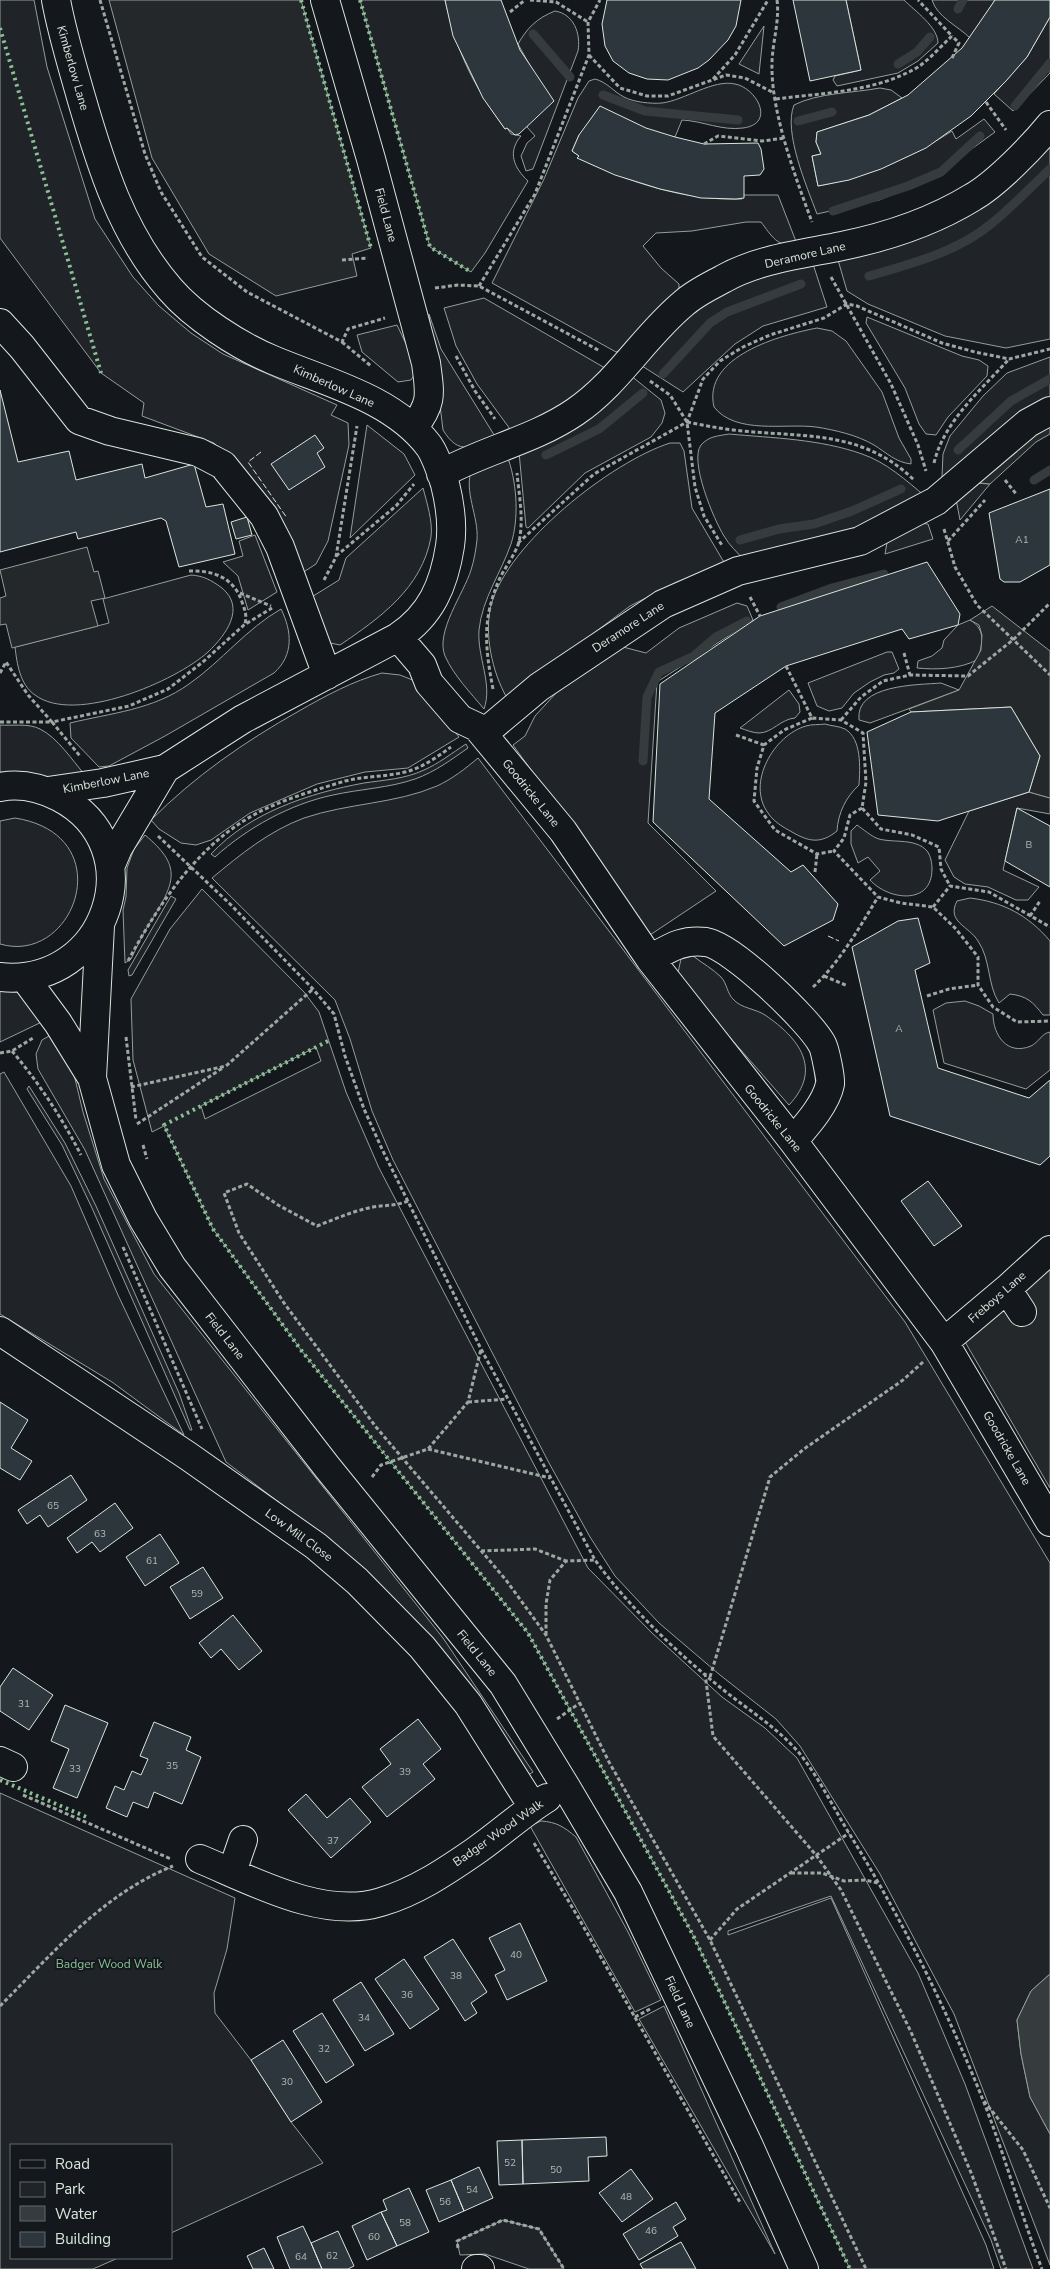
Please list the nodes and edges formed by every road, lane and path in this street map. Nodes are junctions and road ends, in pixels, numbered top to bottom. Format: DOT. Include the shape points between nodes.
graph roads {
  1 [pos="56,0"];
  2 [pos="100,0"];
  3 [pos="325,0"];
  4 [pos="525,0"];
  5 [pos="530,0"];
  6 [pos="600,0"];
  7 [pos="768,0"];
  8 [pos="917,0"];
  9 [pos="556,1"];
  10 [pos="510,12"];
  11 [pos="588,22"];
  12 [pos="952,36"];
  13 [pos="588,55"];
  14 [pos="952,58"];
  15 [pos="713,80"];
  16 [pos="774,93"];
  17 [pos="776,99"];
  18 [pos="986,102"];
  19 [pos="1050,125"];
  20 [pos="785,138"];
  21 [pos="704,144"];
  22 [pos="1024,153"];
  23 [pos="479,286"];
  24 [pos="406,291"];
  25 [pos="0,322"];
  26 [pos="1050,349"];
  27 [pos="1010,359"];
  28 [pos="626,364"];
  29 [pos="1050,411"];
  30 [pos="687,422"];
  31 [pos="413,428"];
  32 [pos="441,474"];
  33 [pos="1004,480"];
  34 [pos="998,486"];
  35 [pos="992,493"];
  36 [pos="936,501"];
  37 [pos="948,541"];
  38 [pos="518,543"];
  39 [pos="336,557"];
  40 [pos="188,571"];
  41 [pos="738,571"];
  42 [pos="239,592"];
  43 [pos="1050,603"];
  44 [pos="274,607"];
  45 [pos="244,625"];
  46 [pos="398,637"];
  47 [pos="1014,639"];
  48 [pos="904,653"];
  49 [pos="786,666"];
  50 [pos="0,673"];
  51 [pos="326,675"];
  52 [pos="910,675"];
  53 [pos="1050,675"];
  54 [pos="812,718"];
  55 [pos="841,720"];
  56 [pos="0,722"];
  57 [pos="52,722"];
  58 [pos="480,731"];
  59 [pos="736,735"];
  60 [pos="764,745"];
  61 [pos="82,758"];
  62 [pos="165,769"];
  63 [pos="0,787"];
  64 [pos="48,792"];
  65 [pos="862,808"];
  66 [pos="152,831"];
  67 [pos="834,851"];
  68 [pos="817,854"];
  69 [pos="191,867"];
  70 [pos="110,868"];
  71 [pos="815,872"];
  72 [pos="950,886"];
  73 [pos="878,898"];
  74 [pos="1040,901"];
  75 [pos="933,907"];
  76 [pos="1030,916"];
  77 [pos="100,926"];
  78 [pos="1050,927"];
  79 [pos="650,959"];
  80 [pos="125,966"];
  81 [pos="824,976"];
  82 [pos="12,977"];
  83 [pos="978,985"];
  84 [pos="848,986"];
  85 [pos="313,989"];
  86 [pos="927,996"];
  87 [pos="792,1005"];
  88 [pos="1050,1021"];
  89 [pos="0,1053"];
  90 [pos="226,1066"];
  91 [pos="92,1078"];
  92 [pos="131,1087"];
  93 [pos="137,1124"];
  94 [pos="793,1142"];
  95 [pos="83,1158"];
  96 [pos="408,1201"];
  97 [pos="120,1239"];
  98 [pos="1050,1250"];
  99 [pos="0,1331"];
  100 [pos="944,1342"];
  101 [pos="481,1349"];
  102 [pos="507,1398"];
  103 [pos="468,1402"];
  104 [pos="428,1449"];
  105 [pos="401,1458"];
  106 [pos="208,1470"];
  107 [pos="372,1478"];
  108 [pos="550,1478"];
  109 [pos="1050,1522"];
  110 [pos="481,1551"];
  111 [pos="595,1560"];
  112 [pos="566,1562"];
  113 [pos="546,1635"];
  114 [pos="705,1673"];
  115 [pos="710,1678"];
  116 [pos="580,1703"];
  117 [pos="557,1719"];
  118 [pos="10,1774"];
  119 [pos="566,1787"];
  120 [pos="525,1813"];
  121 [pos="849,1833"];
  122 [pos="243,1840"];
  123 [pos="816,1855"];
  124 [pos="191,1861"];
  125 [pos="232,1872"];
  126 [pos="790,1873"];
  127 [pos="832,1877"];
  128 [pos="879,1883"];
  129 [pos="710,1940"];
  130 [pos="661,2004"];
  131 [pos="0,2006"];
  132 [pos="635,2017"];
  133 [pos="982,2097"];
  134 [pos="742,2206"];
  135 [pos="1050,2208"];
  136 [pos="467,2260"];
  137 [pos="480,2269"];
  138 [pos="564,2269"];
  139 [pos="804,2269"];
  140 [pos="866,2269"];
  141 [pos="1006,2269"];
  142 [pos="1042,2269"];
  1 -- 31 [label="street, Kimberlow Lane" via="105,175 129,230 171,291 232,338 271,359 356,393"];
  2 -- 24 [label="path" via="145,154 161,192 202,257 247,292 342,342 348,329 388,317 384,296"];
  3 -- 24 [label="street, Field Lane"];
  4 -- 10 [label="path"];
  5 -- 9 [label="path"];
  6 -- 11 [label="path"];
  7 -- 15 [label="path" via="734,55"];
  8 -- 12 [label="path"];
  9 -- 11 [label="path"];
  11 -- 13 [label="path"];
  12 -- 14 [label="path" via="959,43"];
  12 -- 17 [label="path" via="918,67 889,80 845,90"];
  13 -- 15 [label="path" via="620,88 646,96 668,96"];
  13 -- 23 [label="path" via="535,194"];
  15 -- 16 [label="path" via="726,75 745,78"];
  18 -- 22 [label="path"];
  19 -- 22 [label="street, Deramore Lane"];
  20 -- 21 [label="path" via="762,141 718,136"];
  22 -- 28 [label="street, Deramore Lane" via="974,197 908,226 870,240 766,262 725,278 685,302"];
  23 -- 24 [label="path"];
  23 -- 28 [label="path"];
  24 -- 31 [label="street, Field Lane" via="426,363 429,388 426,411"];
  25 -- 51 [label="street" via="79,420 110,431 198,452 223,464 264,516 280,547"];
  26 -- 27 [label="path"];
  27 -- 30 [label="path" via="942,343 846,304 824,318 743,347 720,361 703,379"];
  27 -- 36 [label="path" via="952,423 941,441 934,462"];
  28 -- 30 [label="path" via="670,395"];
  28 -- 32 [label="street, Deramore Lane" via="603,391 574,412 543,430 467,459"];
  29 -- 36 [label="street, Deramore Lane" via="1028,423"];
  30 -- 36 [label="path" via="733,430 807,434 864,446 908,474"];
  30 -- 38 [label="path" via="594,474"];
  30 -- 41 [label="path" via="695,487 704,516"];
  31 -- 32 [label="street, Kimberlow Lane" via="430,447"];
  32 -- 39 [label="path" via="415,483 396,506"];
  32 -- 46 [label="street, Kimberlow Lane" via="448,497 452,537 446,570 432,604 411,628"];
  33 -- 34 [label="path"];
  35 -- 37 [label="path"];
  36 -- 37 [label="path"];
  36 -- 41 [label="street, Deramore Lane" via="860,541"];
  37 -- 47 [label="path" via="955,567 976,605"];
  40 -- 42 [label="path" via="203,570 226,578"];
  41 -- 58 [label="street, Deramore Lane" via="663,604"];
  42 -- 44 [label="path"];
  42 -- 45 [label="path" via="247,616"];
  43 -- 47 [label="path"];
  46 -- 51 [label="street, Kimberlow Lane"];
  46 -- 58 [label="street, Goodricke Lane" via="422,665 439,672 472,711"];
  47 -- 52 [label="path" via="968,676"];
  47 -- 53 [label="path"];
  48 -- 52 [label="path"];
  49 -- 54 [label="path"];
  50 -- 57 [label="path" via="6,662 28,695"];
  51 -- 62 [label="street, Kimberlow Lane" via="243,719"];
  52 -- 55 [label="path" via="883,681 861,697"];
  54 -- 55 [label="path"];
  54 -- 60 [label="path" via="784,730"];
  55 -- 65 [label="path" via="862,733 866,782"];
  56 -- 57 [label="path"];
  57 -- 61 [label="path"];
  58 -- 69 [label="path" via="419,768 350,780 297,795 258,812 214,844"];
  58 -- 79 [label="street, Goodricke Lane" via="563,832"];
  59 -- 60 [label="path"];
  60 -- 68 [label="path" via="757,768 754,801 775,830"];
  62 -- 64 [label="street, Kimberlow Lane"];
  62 -- 70 [label="street, Kimberlow Lane" via="118,848"];
  63 -- 64 [label="street, Field Lane" via="26,786"];
  64 -- 70 [label="street, Field Lane" via="70,803 89,821 102,843"];
  65 -- 67 [label="path" via="850,816 844,838"];
  65 -- 72 [label="path" via="881,829 912,835 939,847 941,869"];
  66 -- 69 [label="path"];
  67 -- 68 [label="path"];
  67 -- 73 [label="path"];
  68 -- 71 [label="path"];
  69 -- 80 [label="path" via="168,893"];
  69 -- 85 [label="path"];
  70 -- 77 [label="street, Field Lane" via="110,892"];
  72 -- 75 [label="path"];
  72 -- 76 [label="path" via="989,892"];
  73 -- 75 [label="path"];
  73 -- 81 [label="path"];
  74 -- 76 [label="path"];
  75 -- 83 [label="path" via="978,957"];
  76 -- 78 [label="path"];
  77 -- 82 [label="street, Field Lane" via="90,942 68,961 43,974"];
  77 -- 91 [label="street, Field Lane"];
  79 -- 87 [label="street" via="683,942 708,942 736,959"];
  79 -- 94 [label="street, Goodricke Lane"];
  81 -- 84 [label="path"];
  81 -- 87 [label="path"];
  82 -- 91 [label="street, Field Lane" via="58,1023"];
  83 -- 86 [label="path"];
  83 -- 88 [label="path" via="993,1007 1017,1022"];
  85 -- 90 [label="path"];
  85 -- 96 [label="path" via="334,1014 364,1109"];
  87 -- 94 [label="street" via="823,1045 830,1084 814,1116"];
  89 -- 95 [label="path" via="12,1051 29,1071 60,1116"];
  90 -- 92 [label="path"];
  90 -- 93 [label="path"];
  91 -- 119 [label="street, Field Lane" via="116,1165 143,1219 172,1266 328,1468 503,1684"];
  94 -- 100 [label="street, Goodricke Lane"];
  96 -- 101 [label="path"];
  96 -- 105 [label="path" via="350,1213 317,1226 248,1184 224,1193 238,1233 257,1264"];
  97 -- 106 [label="path" via="211,1451"];
  98 -- 100 [label="street, Freboys Lane" via="1015,1301"];
  99 -- 106 [label="street, Low Mill Close"];
  100 -- 109 [label="street, Goodricke Lane"];
  100 -- 115 [label="path" via="903,1380 804,1449 770,1477"];
  101 -- 102 [label="path"];
  101 -- 103 [label="path"];
  102 -- 103 [label="path"];
  102 -- 108 [label="path"];
  103 -- 104 [label="path"];
  104 -- 105 [label="path"];
  104 -- 108 [label="path"];
  105 -- 107 [label="path" via="381,1465"];
  105 -- 110 [label="path"];
  106 -- 120 [label="street, Low Mill Close" via="323,1552 357,1581 422,1647 468,1704"];
  108 -- 111 [label="path"];
  110 -- 112 [label="path" via="535,1549"];
  110 -- 113 [label="path"];
  111 -- 112 [label="path"];
  111 -- 114 [label="path" via="614,1586"];
  112 -- 113 [label="path" via="550,1580"];
  113 -- 116 [label="path"];
  114 -- 115 [label="path"];
  114 -- 123 [label="path" via="714,1736"];
  115 -- 121 [label="path" via="774,1727 800,1755"];
  116 -- 117 [label="path"];
  116 -- 129 [label="path" via="609,1762"];
  118 -- 124 [label="path"];
  119 -- 120 [label="street, Badger Wood Walk"];
  119 -- 139 [label="street, Field Lane" via="628,1892"];
  120 -- 125 [label="street, Badger Wood Walk" via="422,1885 380,1902 339,1906 305,1901"];
  120 -- 132 [label="path" via="578,1917"];
  121 -- 123 [label="path"];
  121 -- 128 [label="path"];
  122 -- 125 [label="street"];
  123 -- 126 [label="path"];
  123 -- 127 [label="path"];
  124 -- 125 [label="street, Badger Wood Walk"];
  124 -- 131 [label="path" via="150,1876 89,1917"];
  126 -- 127 [label="path" via="822,1873"];
  126 -- 129 [label="path" via="737,1908"];
  127 -- 128 [label="path"];
  127 -- 141 [label="path" via="911,2032 972,2175"];
  128 -- 133 [label="path" via="950,2019"];
  129 -- 140 [label="path"];
  130 -- 132 [label="path"];
  132 -- 134 [label="path"];
  133 -- 135 [label="path" via="1023,2150"];
  133 -- 142 [label="path"];
  136 -- 137 [label="street"];
  136 -- 138 [label="path" via="457,2241 503,2220 539,2229"];
}
